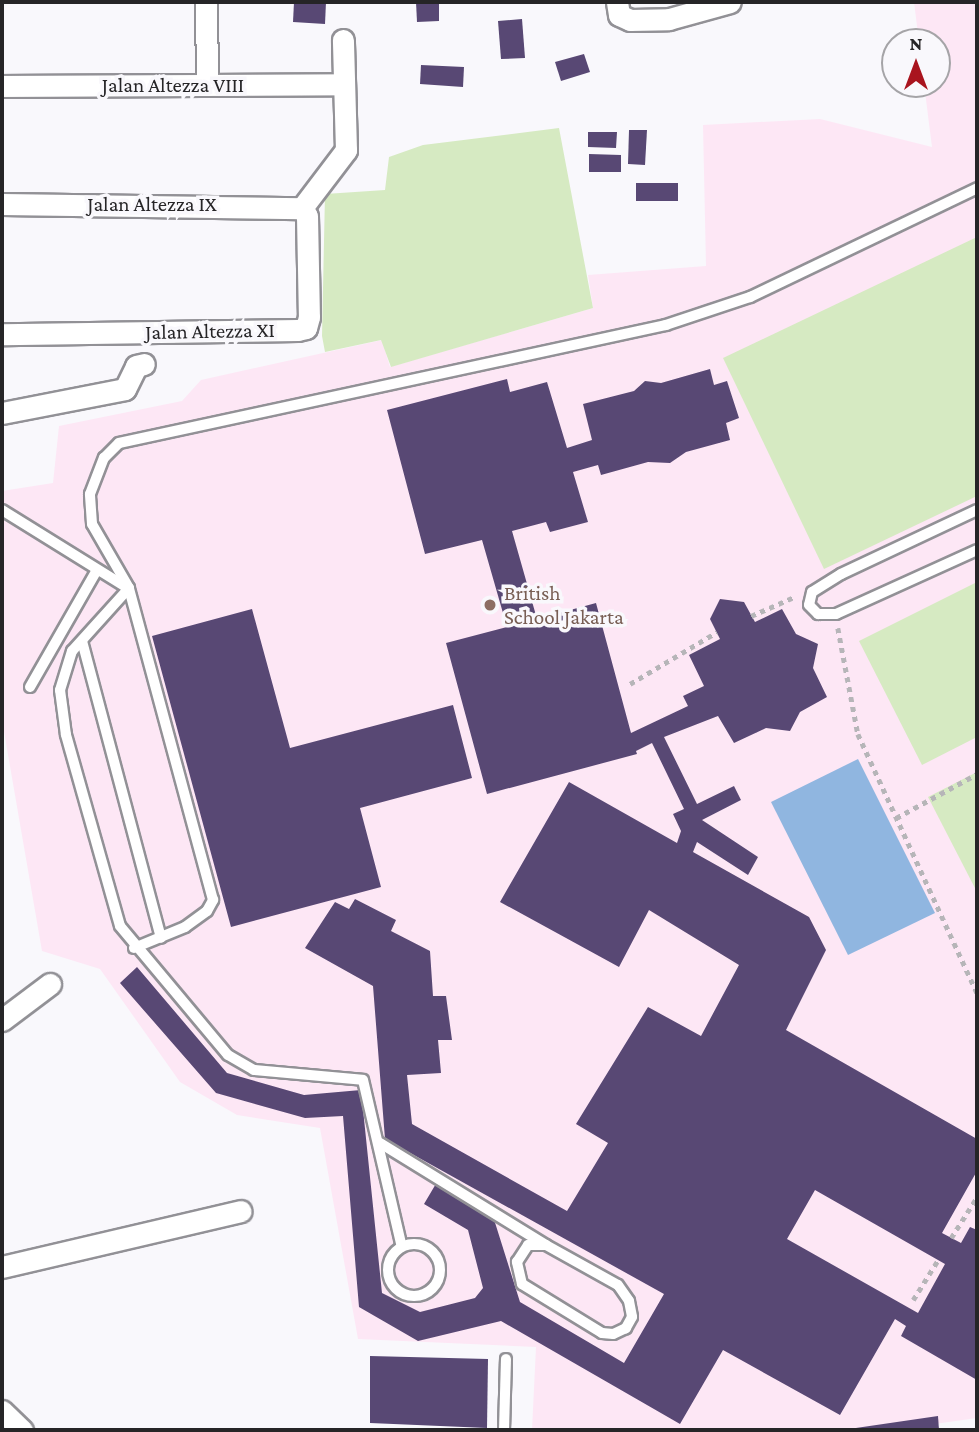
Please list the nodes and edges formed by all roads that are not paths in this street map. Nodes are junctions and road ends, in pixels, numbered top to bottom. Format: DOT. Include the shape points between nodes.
graph roads {
  1 [pos="206,2"];
  2 [pos="617,2"];
  3 [pos="730,2"];
  4 [pos="343,40"];
  5 [pos="344,84"];
  6 [pos="207,85"];
  7 [pos="2,86"];
  8 [pos="977,188"];
  9 [pos="2,204"];
  10 [pos="305,212"];
  11 [pos="2,334"];
  12 [pos="144,364"];
  13 [pos="2,413"];
  14 [pos="2,510"];
  15 [pos="977,510"];
  16 [pos="977,550"];
  17 [pos="97,570"];
  18 [pos="129,588"];
  19 [pos="82,641"];
  20 [pos="30,687"];
  21 [pos="161,937"];
  22 [pos="134,948"];
  23 [pos="50,984"];
  24 [pos="2,1020"];
  25 [pos="380,1143"];
  26 [pos="241,1211"];
  27 [pos="546,1245"];
  28 [pos="402,1247"];
  29 [pos="2,1267"];
  30 [pos="506,1359"];
  31 [pos="2,1411"];
  32 [pos="22,1430"];
  33 [pos="504,1430"];
  1 -- 6 [label="street"];
  2 -- 3 [label="street" via="619,15 630,20 669,19"];
  4 -- 5 [label="street"];
  5 -- 6 [label="street, Jalan Altezza VIII"];
  5 -- 10 [label="street" via="346,150"];
  6 -- 7 [label="street, Jalan Altezza VIII"];
  8 -- 18 [label="lane" via="750,297 666,325 119,443 104,458 90,494 92,524"];
  9 -- 10 [label="street, Jalan Altezza IX"];
  10 -- 11 [label="street, Jalan Altezza XI" via="306,328"];
  12 -- 13 [label="street" via="136,366 125,389"];
  14 -- 17 [label="lane"];
  15 -- 16 [label="lane" via="812,592 809,605 818,614 836,614"];
  17 -- 18 [label="lane"];
  17 -- 20 [label="lane"];
  18 -- 19 [label="lane"];
  18 -- 21 [label="lane" via="213,900 185,928"];
  19 -- 21 [label="lane"];
  19 -- 22 [label="lane" via="72,650 62,675 66,734 120,926"];
  21 -- 22 [label="lane"];
  22 -- 25 [label="lane" via="228,1055 254,1069 363,1080"];
  23 -- 24 [label="street"];
  25 -- 27 [label="lane"];
  25 -- 28 [label="lane"];
  26 -- 29 [label="street"];
  27 -- 27 [label="lane" via="528,1245 520,1252 517,1262 522,1284 602,1333 626,1328 632,1317 629,1301 618,1285"];
  28 -- 28 [label="lane" via="390,1260 393,1285 406,1295 429,1291 439,1277 437,1258 422,1245"];
  30 -- 33 [label="lane"];
  31 -- 32 [label="street"];
}
